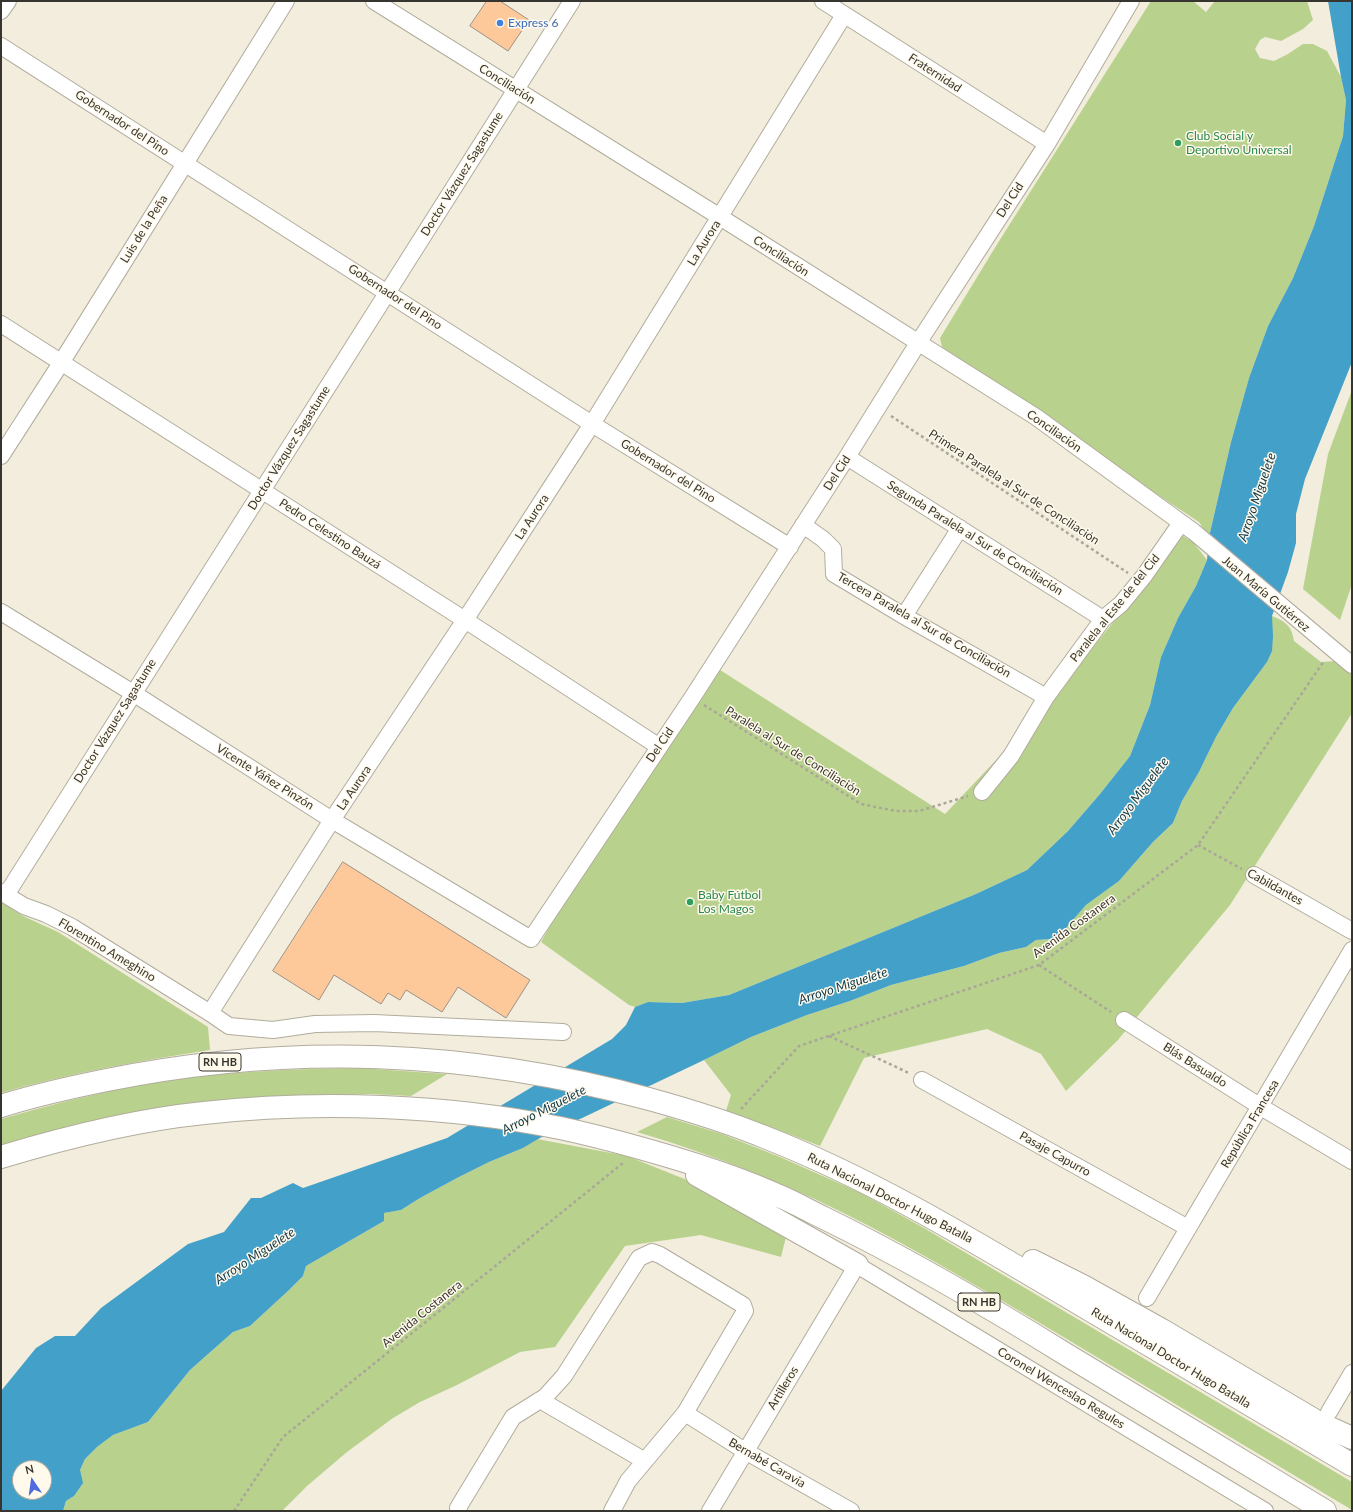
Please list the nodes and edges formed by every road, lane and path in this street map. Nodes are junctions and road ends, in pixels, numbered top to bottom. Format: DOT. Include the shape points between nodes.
graph roads {
  1 [pos="8,1"];
  2 [pos="286,1"];
  3 [pos="374,1"];
  4 [pos="572,1"];
  5 [pos="823,1"];
  6 [pos="1132,1"];
  7 [pos="1,11"];
  8 [pos="844,15"];
  9 [pos="1,46"];
  10 [pos="515,90"];
  11 [pos="1047,144"];
  12 [pos="185,163"];
  13 [pos="720,217"];
  14 [pos="388,293"];
  15 [pos="1,324"];
  16 [pos="918,343"];
  17 [pos="61,363"];
  18 [pos="878,408"];
  19 [pos="592,424"];
  20 [pos="1,456"];
  21 [pos="847,457"];
  22 [pos="262,491"];
  23 [pos="1180,523"];
  24 [pos="803,526"];
  25 [pos="960,528"];
  26 [pos="790,547"];
  27 [pos="1139,581"];
  28 [pos="1,612"];
  29 [pos="904,616"];
  30 [pos="1103,619"];
  31 [pos="465,620"];
  32 [pos="1332,649"];
  33 [pos="1352,665"];
  34 [pos="133,693"];
  35 [pos="1046,697"];
  36 [pos="692,698"];
  37 [pos="658,746"];
  38 [pos="982,792"];
  39 [pos="332,820"];
  40 [pos="1198,845"];
  41 [pos="1254,875"];
  42 [pos="3,893"];
  43 [pos="1352,931"];
  44 [pos="532,939"];
  45 [pos="1352,950"];
  46 [pos="1039,965"];
  47 [pos="210,1013"];
  48 [pos="1124,1020"];
  49 [pos="563,1032"];
  50 [pos="829,1036"];
  51 [pos="922,1080"];
  52 [pos="1,1106"];
  53 [pos="1261,1107"];
  54 [pos="728,1123"];
  55 [pos="641,1148"];
  56 [pos="1,1158"];
  57 [pos="673,1158"];
  58 [pos="1352,1161"];
  59 [pos="1188,1228"];
  60 [pos="980,1244"];
  61 [pos="857,1265"];
  62 [pos="1147,1298"];
  63 [pos="1352,1373"];
  64 [pos="540,1400"];
  65 [pos="1329,1412"];
  66 [pos="685,1413"];
  67 [pos="1352,1438"];
  68 [pos="745,1451"];
  69 [pos="645,1461"];
  70 [pos="1352,1465"];
  71 [pos="234,1511"];
  72 [pos="459,1511"];
  73 [pos="612,1511"];
  74 [pos="710,1511"];
  75 [pos="851,1511"];
  76 [pos="1264,1511"];
  77 [pos="1325,1511"];
  1 -- 7 [label="street"];
  2 -- 12 [label="street, Luis de la Peña"];
  3 -- 10 [label="street, Conciliación"];
  4 -- 10 [label="street, Doctor Vázquez Sagastume"];
  5 -- 8 [label="street, Fraternidad"];
  6 -- 11 [label="street, Del Cid"];
  8 -- 11 [label="street, Fraternidad"];
  8 -- 13 [label="street, La Aurora"];
  9 -- 12 [label="street, Gobernador del Pino"];
  10 -- 13 [label="street, Conciliación"];
  10 -- 14 [label="street, Doctor Vázquez Sagastume"];
  11 -- 16 [label="street, Del Cid"];
  12 -- 14 [label="street, Gobernador del Pino"];
  12 -- 17 [label="street, Luis de la Peña"];
  13 -- 16 [label="street, Conciliación"];
  13 -- 19 [label="street, La Aurora"];
  14 -- 19 [label="street, Gobernador del Pino"];
  14 -- 22 [label="street, Doctor Vázquez Sagastume"];
  15 -- 17 [label="street, Pedro Celestino Bauzá"];
  16 -- 18 [label="street, Del Cid"];
  16 -- 23 [label="street, Conciliación" via="1036,417"];
  17 -- 20 [label="street, Luis de la Peña"];
  17 -- 22 [label="street, Pedro Celestino Bauzá"];
  18 -- 21 [label="street, Del Cid"];
  18 -- 27 [label="path, Primera Paralela al Sur de Conciliación"];
  19 -- 26 [label="street, Gobernador del Pino"];
  19 -- 31 [label="street, La Aurora"];
  21 -- 24 [label="street, Del Cid"];
  21 -- 25 [label="street, Segunda Paralela al Sur de Conciliación"];
  22 -- 31 [label="street, Pedro Celestino Bauzá"];
  22 -- 34 [label="street, Doctor Vázquez Sagastume"];
  23 -- 27 [label="street, Paralela al Este de del Cid"];
  23 -- 32 [label="street, Juan María Gutiérrez" via="1194,532"];
  24 -- 26 [label="street, Del Cid"];
  24 -- 29 [label="street, Tercera Paralela al Sur de Conciliación" via="833,549 834,574"];
  25 -- 29 [label="street"];
  25 -- 30 [label="street, Segunda Paralela al Sur de Conciliación"];
  26 -- 36 [label="street, Del Cid"];
  27 -- 30 [label="street, Paralela al Este de del Cid" via="1121,604"];
  28 -- 34 [label="street, Vicente Yáñez Pinzón"];
  29 -- 35 [label="street, Tercera Paralela al Sur de Conciliación"];
  30 -- 35 [label="street, Paralela al Este de del Cid"];
  31 -- 37 [label="street, Pedro Celestino Bauzá"];
  31 -- 39 [label="street, La Aurora"];
  32 -- 33 [label="street, Juan María Gutiérrez"];
  32 -- 40 [label="path, Avenida Costanera"];
  34 -- 39 [label="street, Vicente Yáñez Pinzón"];
  34 -- 42 [label="street, Doctor Vázquez Sagastume"];
  35 -- 38 [label="street, Paralela al Este de del Cid" via="1011,756"];
  36 -- 37 [label="street, Del Cid"];
  36 -- 38 [label="path, Paralela al Sur de Conciliación" via="861,804 896,811 919,811"];
  37 -- 44 [label="street, Del Cid"];
  39 -- 44 [label="street, Vicente Yáñez Pinzón"];
  39 -- 47 [label="street, La Aurora"];
  40 -- 41 [label="path, Cabildantes"];
  40 -- 46 [label="path, Avenida Costanera"];
  41 -- 43 [label="street, Cabildantes"];
  42 -- 47 [label="street, Florentino Ameghino" via="24,906 72,927"];
  45 -- 53 [label="street, República Francesa"];
  46 -- 48 [label="path"];
  46 -- 50 [label="path, Avenida Costanera"];
  47 -- 49 [label="street, Florentino Ameghino" via="229,1026 274,1030 315,1024 374,1023"];
  48 -- 53 [label="street, Blás Basualdo"];
  50 -- 51 [label="path"];
  50 -- 54 [label="path, Avenida Costanera" via="799,1046"];
  51 -- 59 [label="street, Pasaje Capurro"];
  52 -- 54 [label="highway, Ruta Nacional Doctor Hugo Batalla / RN HB" via="84,1084 200,1064 315,1056 371,1056 444,1060 555,1077 605,1087"];
  53 -- 58 [label="street, Blás Basualdo"];
  53 -- 59 [label="street, República Francesa"];
  54 -- 60 [label="highway, Ruta Nacional Doctor Hugo Batalla / RN HB" via="859,1179"];
  55 -- 56 [label="highway, RN HB" via="560,1128 446,1112 374,1108 260,1108 201,1113 144,1122 41,1145"];
  55 -- 57 [label="highway, RN HB"];
  55 -- 71 [label="path, Avenida Costanera" via="283,1437"];
  57 -- 61 [label="highway" via="706,1181"];
  57 -- 77 [label="highway, RN HB" via="740,1179 780,1196 909,1261"];
  59 -- 62 [label="street, República Francesa"];
  60 -- 67 [label="highway" via="1018,1255 1070,1279 1321,1424"];
  60 -- 70 [label="highway, Ruta Nacional Doctor Hugo Batalla / RN HB"];
  61 -- 68 [label="street, Artilleros"];
  61 -- 76 [label="street, Coronel Wenceslao Regules"];
  63 -- 65 [label="street"];
  64 -- 66 [label="street" via="564,1376 639,1258 652,1252 743,1305 745,1311"];
  64 -- 69 [label="street"];
  64 -- 72 [label="street" via="513,1417 458,1508"];
  66 -- 68 [label="street, Bernabé Caravia"];
  66 -- 69 [label="street"];
  68 -- 74 [label="street, Artilleros"];
  68 -- 75 [label="street, Bernabé Caravia"];
  69 -- 73 [label="street" via="628,1481"];
}
